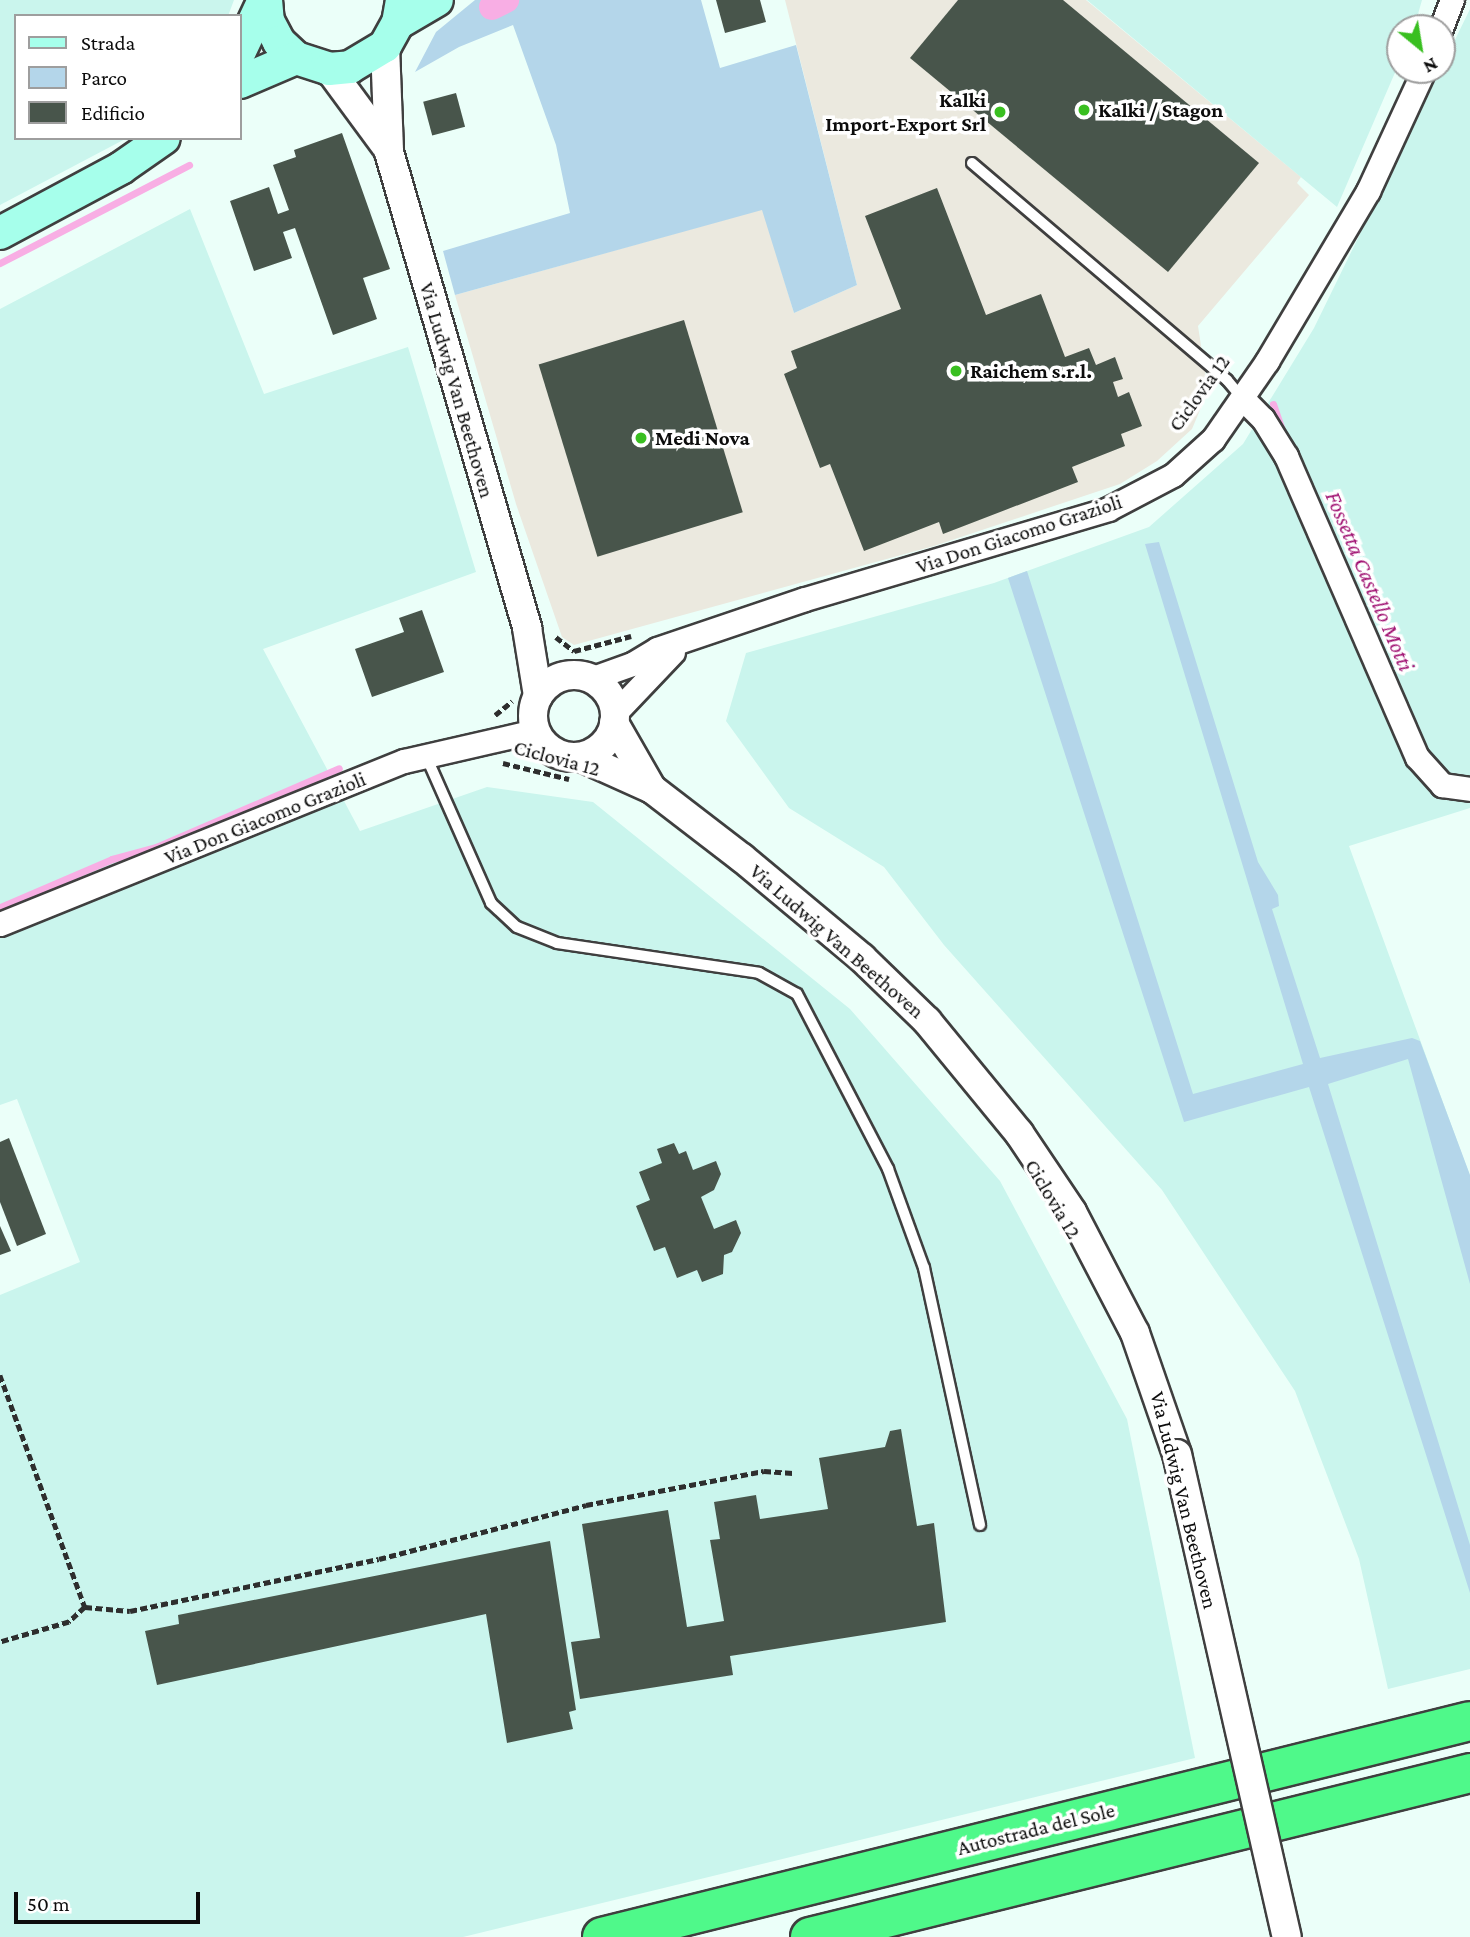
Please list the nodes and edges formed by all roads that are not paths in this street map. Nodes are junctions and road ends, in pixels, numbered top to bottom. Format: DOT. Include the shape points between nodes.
graph roads {
  1 [pos="265,0"];
  2 [pos="437,0"];
  3 [pos="395,23"];
  4 [pos="242,47"];
  5 [pos="296,58"];
  6 [pos="329,69"];
  7 [pos="242,81"];
  8 [pos="1417,84"];
  9 [pos="161,140"];
  10 [pos="389,152"];
  11 [pos="972,163"];
  12 [pos="0,233"];
  13 [pos="1243,399"];
  14 [pos="525,622"];
  15 [pos="685,641"];
  16 [pos="582,677"];
  17 [pos="527,693"];
  18 [pos="615,718"];
  19 [pos="535,731"];
  20 [pos="426,756"];
  21 [pos="579,768"];
  22 [pos="652,789"];
  23 [pos="1470,789"];
  24 [pos="0,924"];
  25 [pos="980,1525"];
  26 [pos="1470,1721"];
  27 [pos="1470,1773"];
  28 [pos="602,1937"];
  29 [pos="810,1937"];
  30 [pos="1287,1937"];
  1 -- 4 [label="main road"];
  1 -- 5 [label="main road" via="268,21 279,42"];
  2 -- 3 [label="main road"];
  3 -- 6 [label="main road" via="359,63"];
  3 -- 10 [label="street, Via Ludwig Van Beethoven"];
  5 -- 6 [label="main road"];
  5 -- 7 [label="main road"];
  6 -- 10 [label="street, Via Ludwig Van Beethoven" via="370,119"];
  8 -- 13 [label="street, Via Don Giacomo Grazioli" via="1367,191"];
  9 -- 12 [label="main road" via="121,168"];
  10 -- 14 [label="street, Via Ludwig Van Beethoven"];
  11 -- 13 [label="lane" via="1227,380"];
  13 -- 15 [label="street, Via Don Giacomo Grazioli" via="1213,439 1173,475 1108,509 805,599"];
  13 -- 23 [label="street" via="1263,419 1286,456 1417,757 1441,785"];
  14 -- 16 [label="street, Via Ludwig Van Beethoven"];
  14 -- 17 [label="street, Via Ludwig Van Beethoven"];
  15 -- 16 [label="street, Via Don Giacomo Grazioli"];
  15 -- 18 [label="street, Via Don Giacomo Grazioli" via="648,673"];
  16 -- 17 [label="street" via="553,681"];
  16 -- 18 [label="street, Via Ludwig Van Beethoven" via="607,692"];
  17 -- 19 [label="street, Via Ludwig Van Beethoven"];
  18 -- 21 [label="street" via="603,745"];
  18 -- 22 [label="street, Via Ludwig Van Beethoven"];
  19 -- 20 [label="street, Via Don Giacomo Grazioli"];
  19 -- 21 [label="street, Via Ludwig Van Beethoven" via="553,752"];
  20 -- 24 [label="street, Via Don Giacomo Grazioli"];
  20 -- 25 [label="lane" via="491,903 517,927 557,943 759,973 797,994 888,1169 924,1268"];
  21 -- 22 [label="street, Via Ludwig Van Beethoven"];
  22 -- 30 [label="street, Via Ludwig Van Beethoven, bridge" via="862,958 928,1021 988,1092 1072,1212 1119,1299 1156,1384 1177,1454"];
  26 -- 28 [label="highway, Autostrada del Sole"];
  27 -- 29 [label="highway"];
}
